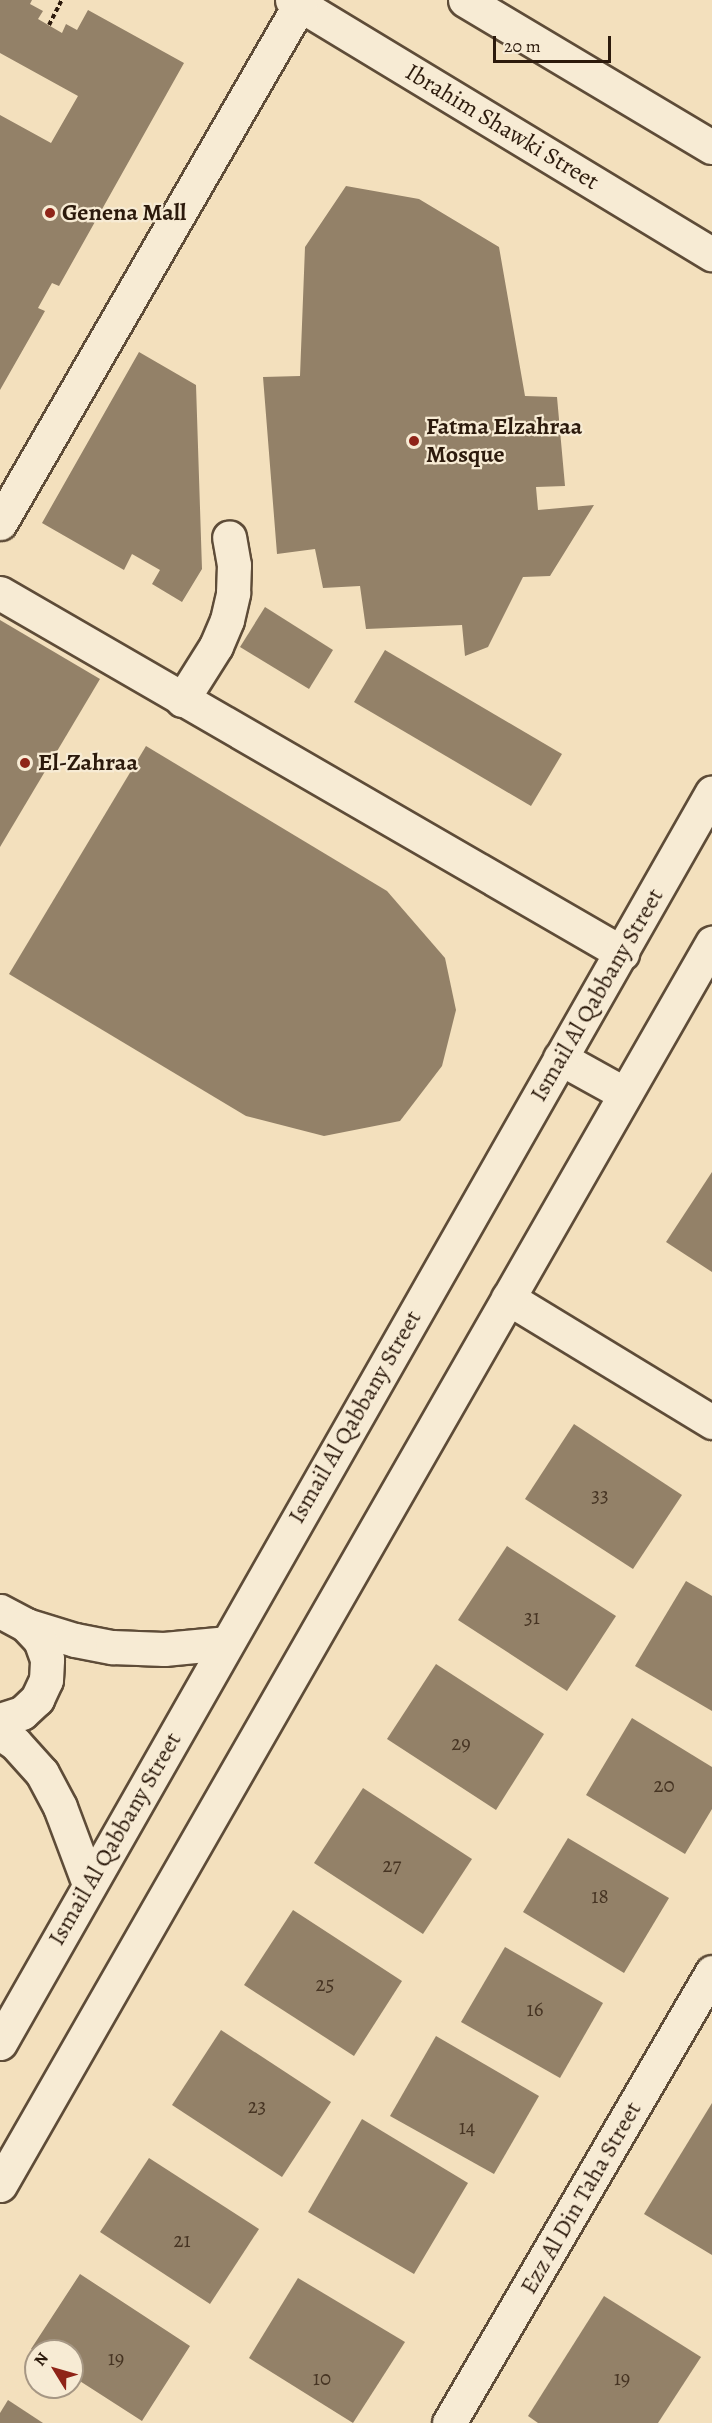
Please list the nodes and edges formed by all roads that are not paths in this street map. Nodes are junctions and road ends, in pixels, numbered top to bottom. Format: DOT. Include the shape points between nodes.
graph roads {
  1 [pos="465,0"];
  2 [pos="296,2"];
  3 [pos="712,147"];
  4 [pos="712,254"];
  5 [pos="0,523"];
  6 [pos="229,537"];
  7 [pos="0,593"];
  8 [pos="182,700"];
  9 [pos="712,792"];
  10 [pos="712,943"];
  11 [pos="622,953"];
  12 [pos="560,1058"];
  13 [pos="626,1094"];
  14 [pos="508,1299"];
  15 [pos="712,1422"];
  16 [pos="13,1618"];
  17 [pos="226,1642"];
  18 [pos="0,1720"];
  19 [pos="0,1732"];
  20 [pos="89,1884"];
  21 [pos="712,1972"];
  22 [pos="0,2043"];
  23 [pos="0,2185"];
  24 [pos="449,2423"];
  1 -- 3 [label="street"];
  2 -- 4 [label="street, Ibrahim Shawki Street"];
  2 -- 5 [label="street"];
  6 -- 8 [label="street" via="234,593 228,620"];
  7 -- 8 [label="street"];
  8 -- 11 [label="street"];
  9 -- 11 [label="street, Ismail Al Qabbany Street"];
  10 -- 13 [label="street"];
  11 -- 12 [label="street, Ismail Al Qabbany Street"];
  12 -- 13 [label="street"];
  12 -- 17 [label="street, Ismail Al Qabbany Street"];
  13 -- 14 [label="street"];
  14 -- 15 [label="street"];
  14 -- 23 [label="street"];
  16 -- 17 [label="street" via="75,1640 138,1649"];
  16 -- 18 [label="street" via="40,1640 47,1659 46,1680 37,1699 22,1713"];
  17 -- 20 [label="street, Ismail Al Qabbany Street"];
  19 -- 20 [label="street" via="42,1773 60,1807"];
  20 -- 22 [label="street, Ismail Al Qabbany Street"];
  21 -- 24 [label="street, Ezz Al Din Taha Street"];
}
